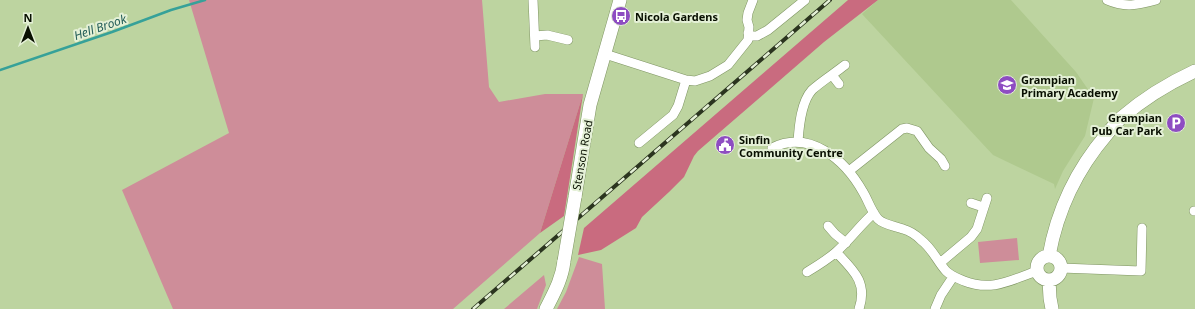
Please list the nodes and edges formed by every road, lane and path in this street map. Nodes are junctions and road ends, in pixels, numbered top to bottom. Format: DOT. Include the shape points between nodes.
graph roads {
  1 [pos="533,0"];
  2 [pos="620,0"];
  3 [pos="753,0"];
  4 [pos="805,0"];
  5 [pos="1107,0"];
  6 [pos="1156,0"];
  7 [pos="748,33"];
  8 [pos="535,36"];
  9 [pos="568,40"];
  10 [pos="535,46"];
  11 [pos="605,54"];
  12 [pos="845,65"];
  13 [pos="1195,71"];
  14 [pos="832,75"];
  15 [pos="686,80"];
  16 [pos="839,84"];
  17 [pos="798,142"];
  18 [pos="639,143"];
  19 [pos="772,148"];
  20 [pos="945,166"];
  21 [pos="849,171"];
  22 [pos="971,203"];
  23 [pos="874,213"];
  24 [pos="828,226"];
  25 [pos="1142,228"];
  26 [pos="846,243"];
  27 [pos="836,252"];
  28 [pos="1049,256"];
  29 [pos="940,263"];
  30 [pos="1060,268"];
  31 [pos="1037,271"];
  32 [pos="807,272"];
  33 [pos="953,277"];
  34 [pos="1049,280"];
  35 [pos="546,309"];
  36 [pos="859,309"];
  37 [pos="935,309"];
  38 [pos="1052,309"];
  1 -- 8 [label="street"];
  2 -- 11 [label="street, Stenson Road"];
  3 -- 7 [label="street" via="748,13"];
  4 -- 7 [label="street" via="768,30 757,36"];
  5 -- 6 [label="street" via="1132,6"];
  7 -- 15 [label="street" via="748,40 728,65 710,76 695,81"];
  8 -- 9 [label="street" via="547,35"];
  8 -- 10 [label="street"];
  11 -- 15 [label="street"];
  11 -- 35 [label="street, Stenson Road, bridge" via="590,105 563,270"];
  12 -- 14 [label="street"];
  13 -- 28 [label="street" via="1168,84 1129,111 1100,142 1068,195 1056,226"];
  14 -- 16 [label="street"];
  14 -- 17 [label="street" via="811,91 802,109"];
  15 -- 18 [label="street" via="673,115"];
  17 -- 19 [label="street" via="786,142"];
  17 -- 21 [label="street" via="814,144"];
  20 -- 21 [label="street" via="917,131 907,128 902,129"];
  21 -- 23 [label="street"];
  22 -- 29 [label="street" via="985,202 977,229"];
  23 -- 26 [label="street"];
  23 -- 29 [label="street" via="884,223 904,229 922,240"];
  24 -- 26 [label="street"];
  25 -- 30 [label="street" via="1142,271"];
  26 -- 27 [label="street"];
  27 -- 32 [label="street"];
  27 -- 36 [label="street" via="860,281 862,300"];
  28 -- 30 [label="street" via="1057,260"];
  28 -- 31 [label="street" via="1040,260"];
  29 -- 33 [label="street"];
  30 -- 34 [label="street" via="1058,276"];
  31 -- 33 [label="street" via="989,286 972,284"];
  31 -- 34 [label="street" via="1041,278"];
  33 -- 37 [label="street"];
  34 -- 38 [label="street"];
}
